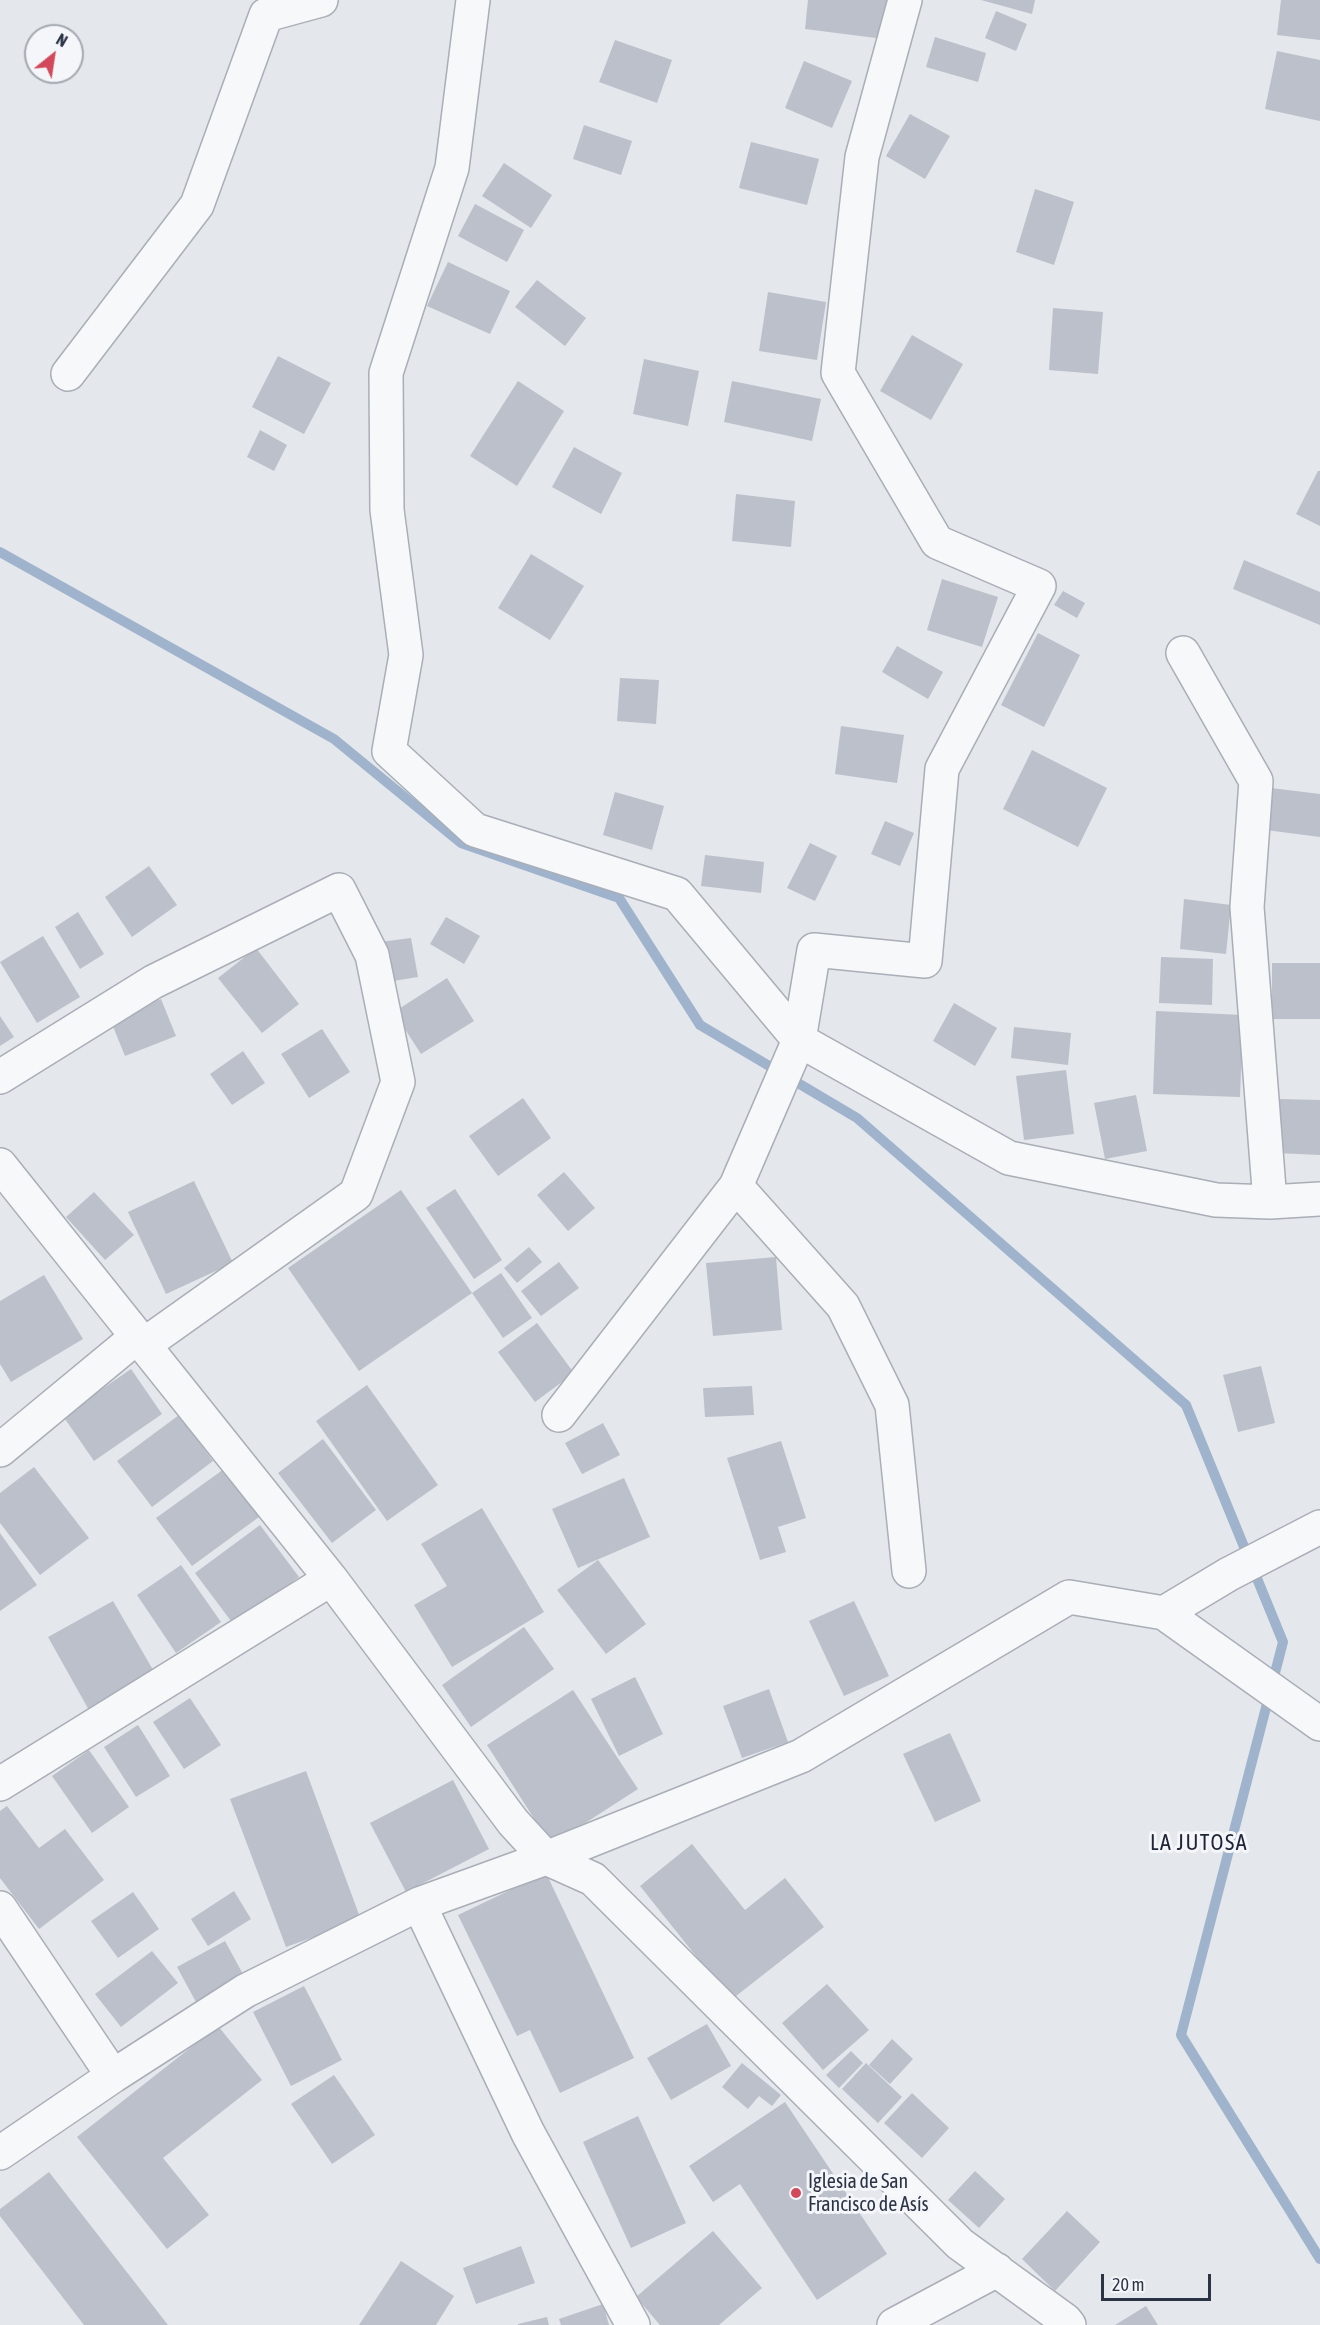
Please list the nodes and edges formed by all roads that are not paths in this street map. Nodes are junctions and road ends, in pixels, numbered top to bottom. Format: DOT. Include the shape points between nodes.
graph roads {
  1 [pos="321,0"];
  2 [pos="473,0"];
  3 [pos="905,0"];
  4 [pos="68,374"];
  5 [pos="1183,653"];
  6 [pos="799,1040"];
  7 [pos="0,1077"];
  8 [pos="0,1165"];
  9 [pos="736,1186"];
  10 [pos="1320,1200"];
  11 [pos="1270,1202"];
  12 [pos="141,1340"];
  13 [pos="559,1415"];
  14 [pos="0,1450"];
  15 [pos="1320,1527"];
  16 [pos="909,1571"];
  17 [pos="331,1579"];
  18 [pos="1164,1613"];
  19 [pos="1320,1724"];
  20 [pos="0,1784"];
  21 [pos="546,1858"];
  22 [pos="419,1904"];
  23 [pos="0,1908"];
  24 [pos="113,2076"];
  25 [pos="0,2153"];
  26 [pos="997,2271"];
  27 [pos="633,2325"];
  28 [pos="894,2325"];
  29 [pos="1069,2325"];
  1 -- 4 [label="street" via="266,15 197,205"];
  2 -- 6 [label="street" via="452,168 386,373 387,510 406,655 389,751 475,830 677,894"];
  3 -- 6 [label="street" via="862,157 838,373 937,542 1039,586 942,769 925,961 814,950"];
  5 -- 11 [label="street" via="1256,781 1247,907"];
  6 -- 9 [label="street"];
  6 -- 11 [label="street" via="1009,1158 1216,1200"];
  7 -- 12 [label="street" via="153,982 339,890 372,955 398,1082 356,1194"];
  8 -- 12 [label="street"];
  9 -- 13 [label="street"];
  9 -- 16 [label="street" via="843,1306 892,1406"];
  10 -- 11 [label="street"];
  12 -- 14 [label="street"];
  12 -- 17 [label="street"];
  15 -- 18 [label="street"];
  17 -- 20 [label="street"];
  17 -- 21 [label="street" via="513,1822"];
  18 -- 19 [label="street"];
  18 -- 21 [label="street" via="1069,1598 801,1756"];
  21 -- 22 [label="street"];
  21 -- 26 [label="street" via="593,1879 960,2244"];
  22 -- 24 [label="street" via="245,1991"];
  22 -- 27 [label="street" via="528,2133"];
  23 -- 24 [label="street"];
  24 -- 25 [label="street"];
  26 -- 28 [label="street"];
  26 -- 29 [label="street"];
}
